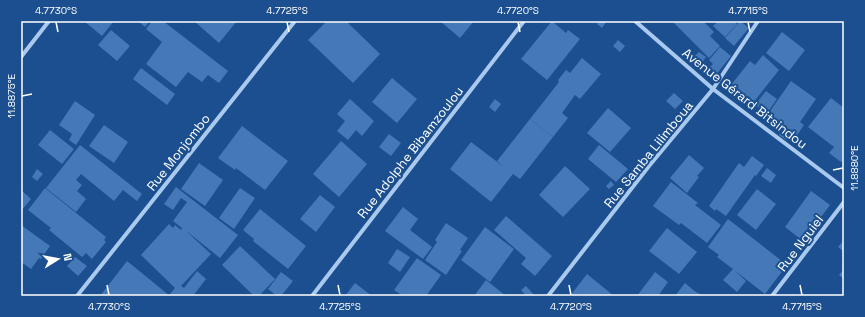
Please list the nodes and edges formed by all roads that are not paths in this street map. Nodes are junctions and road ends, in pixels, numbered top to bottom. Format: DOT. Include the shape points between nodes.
graph roads {
  1 [pos="49,21"];
  2 [pos="295,21"];
  3 [pos="524,21"];
  4 [pos="635,21"];
  5 [pos="758,21"];
  6 [pos="21,57"];
  7 [pos="713,88"];
  8 [pos="844,188"];
  9 [pos="844,202"];
  10 [pos="77,296"];
  11 [pos="312,296"];
  12 [pos="548,296"];
  13 [pos="772,296"];
  1 -- 6 [label="street"];
  2 -- 10 [label="street, Rue Monjombo"];
  3 -- 11 [label="street, Rue Adolphe Bibamzoulou"];
  4 -- 7 [label="street, Avenue Gérard Bitsindou"];
  5 -- 7 [label="street, Rue Samba Lilimboua"];
  7 -- 8 [label="street, Avenue Gérard Bitsindou"];
  7 -- 12 [label="street, Rue Samba Lilimboua"];
  9 -- 13 [label="street, Rue Nguiel"];
}
